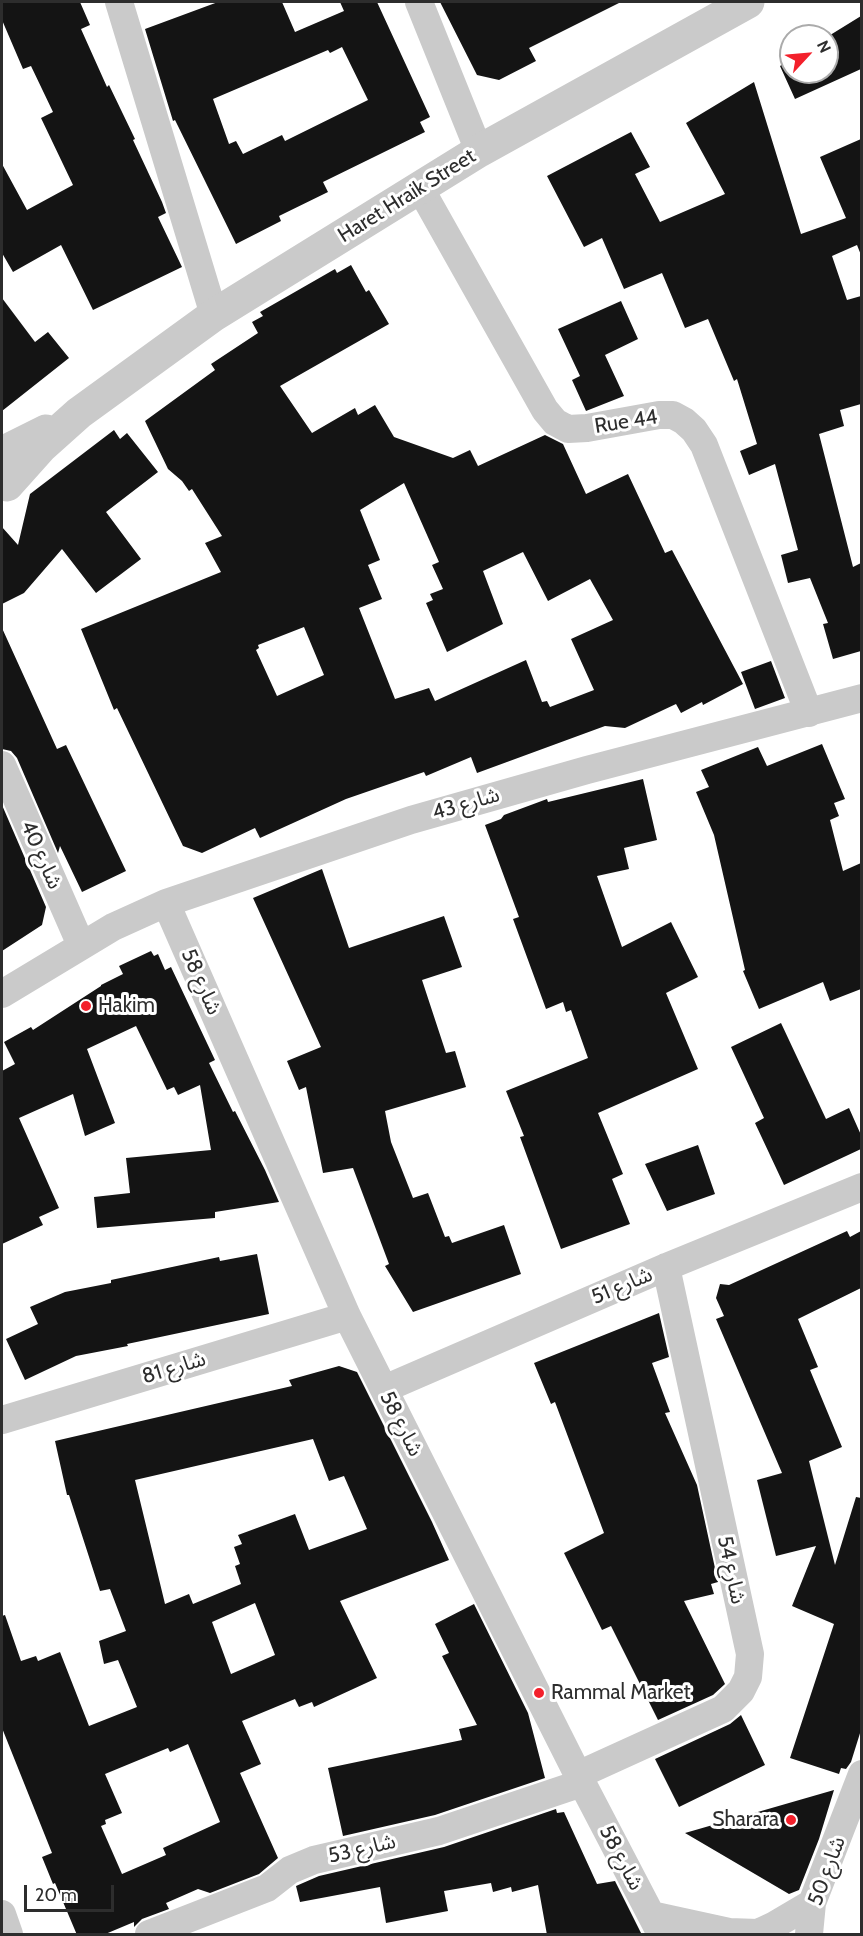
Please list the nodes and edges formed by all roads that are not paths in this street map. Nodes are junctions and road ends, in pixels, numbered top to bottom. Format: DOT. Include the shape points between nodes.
graph roads {
  1 [pos="119,2"];
  2 [pos="418,2"];
  3 [pos="748,2"];
  4 [pos="479,151"];
  5 [pos="420,188"];
  6 [pos="214,315"];
  7 [pos="79,413"];
  8 [pos="2,453"];
  9 [pos="3,482"];
  10 [pos="861,699"];
  11 [pos="809,713"];
  12 [pos="2,765"];
  13 [pos="166,903"];
  14 [pos="81,945"];
  15 [pos="2,994"];
  16 [pos="861,1187"];
  17 [pos="666,1267"];
  18 [pos="347,1316"];
  19 [pos="384,1389"];
  20 [pos="2,1420"];
  21 [pos="861,1774"];
  22 [pos="580,1779"];
  23 [pos="856,1806"];
  24 [pos="812,1903"];
  25 [pos="2,1914"];
  26 [pos="656,1925"];
  27 [pos="9,1935"];
  28 [pos="149,1935"];
  29 [pos="809,1935"];
  1 -- 6 [label="street"];
  2 -- 4 [label="street"];
  3 -- 4 [label="street, Haret Hraik Street"];
  4 -- 5 [label="street, Haret Hraik Street"];
  5 -- 6 [label="street, Haret Hraik Street"];
  5 -- 11 [label="street, Rue 44" via="555,422 568,429 587,428 659,415 673,416 694,430 704,445"];
  6 -- 7 [label="street, Haret Hraik Street"];
  7 -- 8 [label="street, Haret Hraik Street"];
  7 -- 9 [label="street, Haret Hraik Street"];
  10 -- 11 [label="street, شارع 43"];
  11 -- 13 [label="street, شارع 43" via="411,820"];
  12 -- 14 [label="street, شارع 40"];
  13 -- 14 [label="street, شارع 43"];
  13 -- 18 [label="street, شارع 58"];
  14 -- 15 [label="street, شارع 43"];
  16 -- 17 [label="street, شارع 51"];
  17 -- 19 [label="street, شارع 51"];
  17 -- 22 [label="street, شارع 54" via="750,1654 748,1677 741,1691 723,1708"];
  18 -- 19 [label="street, شارع 58"];
  18 -- 20 [label="street, شارع 81"];
  19 -- 22 [label="street, شارع 58"];
  21 -- 23 [label="street, شارع 50"];
  22 -- 26 [label="street, شارع 58"];
  22 -- 28 [label="street, شارع 53" via="439,1831 314,1860 290,1870 267,1888"];
  23 -- 24 [label="street, شارع 50"];
  24 -- 26 [label="street" via="758,1933"];
  24 -- 29 [label="street, شارع 50"];
  25 -- 27 [label="street"];
}
